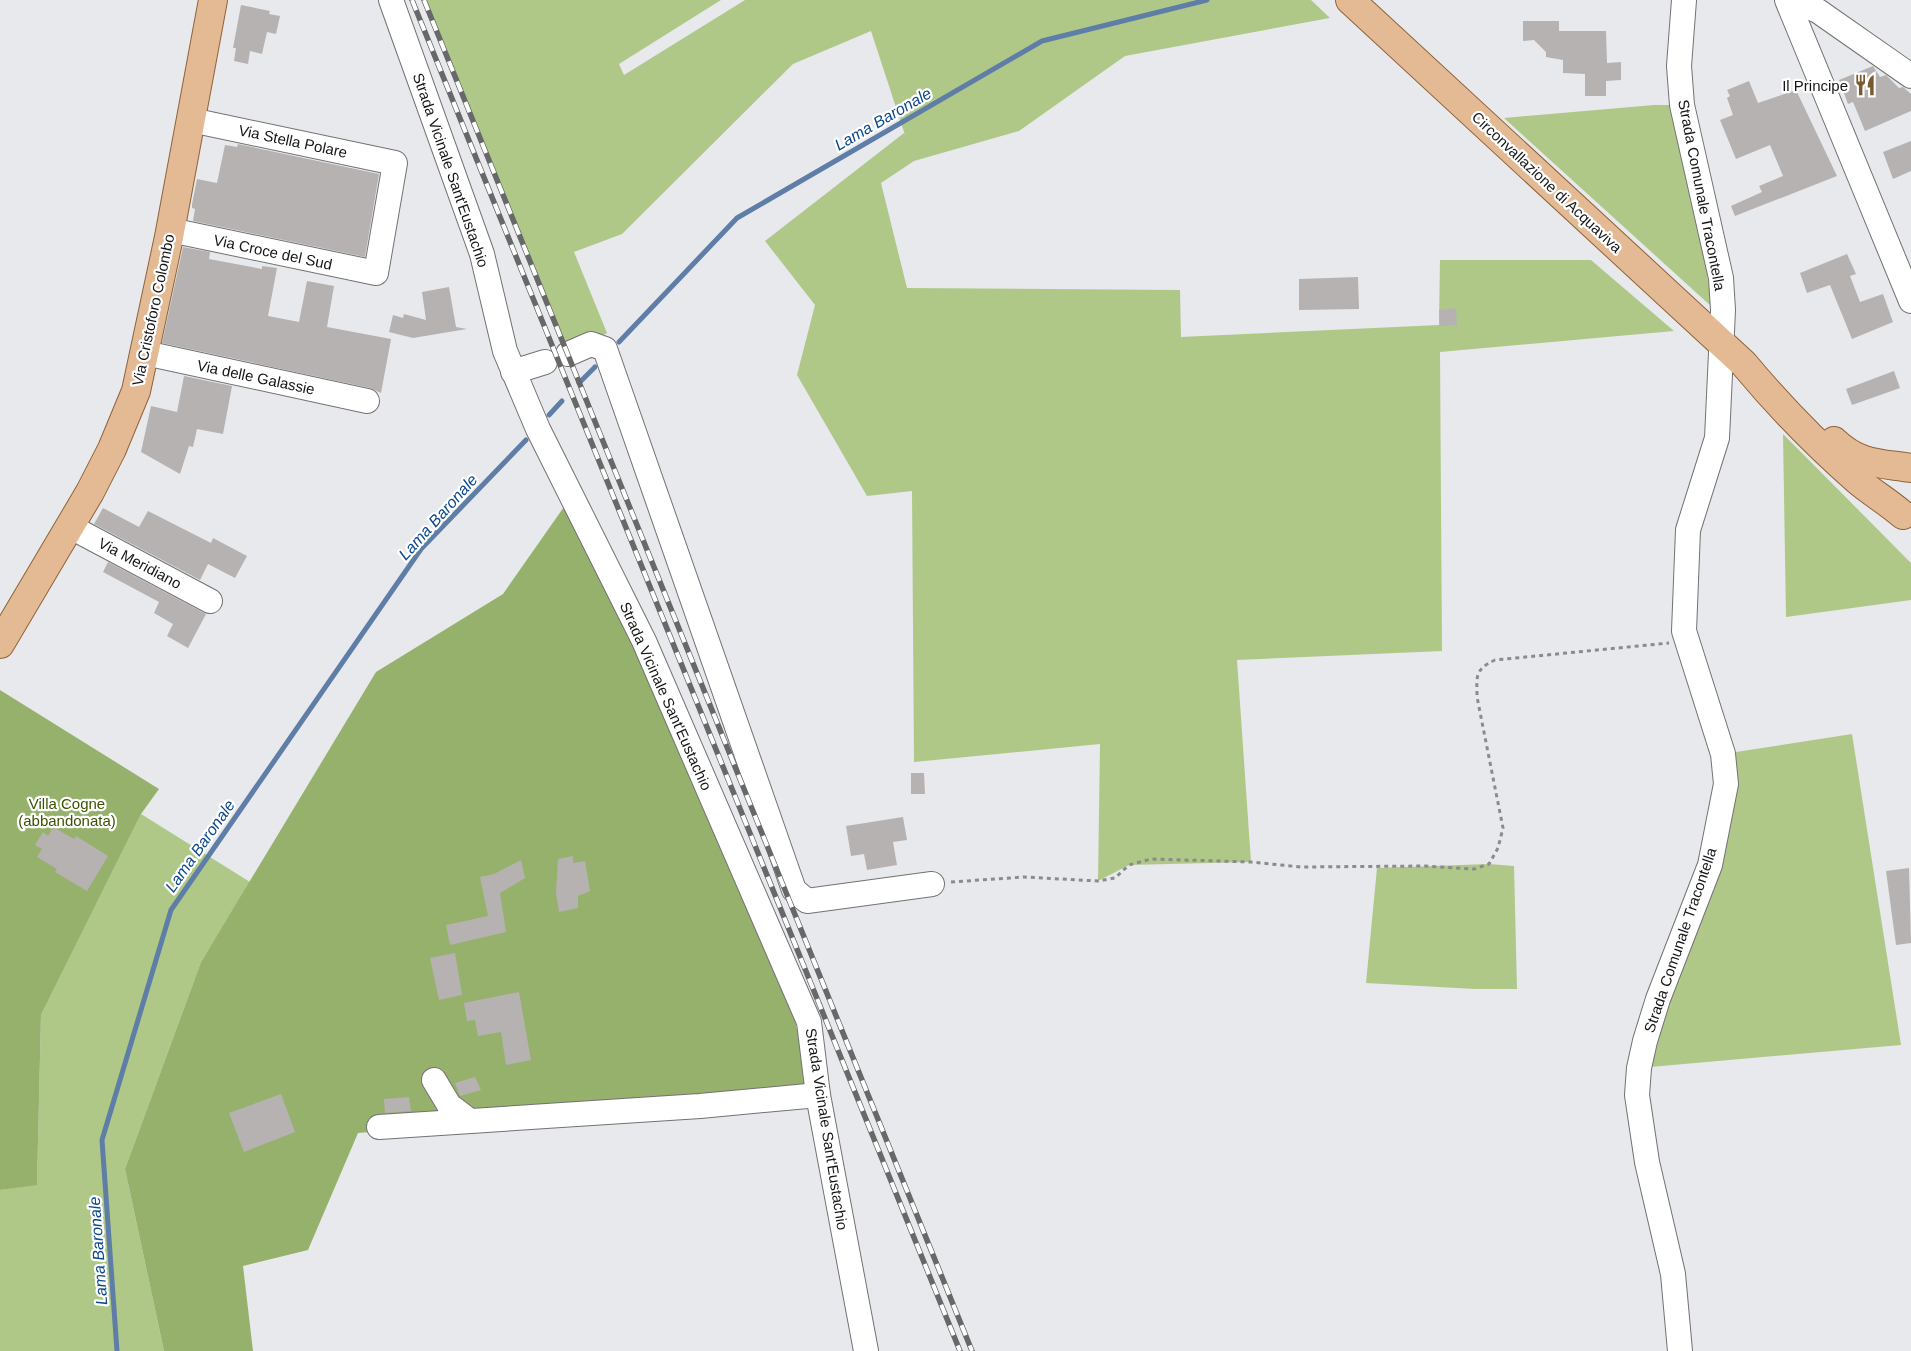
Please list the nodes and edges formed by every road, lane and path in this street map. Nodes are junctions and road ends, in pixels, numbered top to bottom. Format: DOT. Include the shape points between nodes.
graph roads {
  1 [pos="212,0"];
  2 [pos="391,0"];
  3 [pos="1350,0"];
  4 [pos="1684,0"];
  5 [pos="1787,0"];
  6 [pos="1792,0"];
  7 [pos="1911,76"];
  8 [pos="190,120"];
  9 [pos="170,230"];
  10 [pos="376,273"];
  11 [pos="1911,301"];
  12 [pos="1721,343"];
  13 [pos="145,353"];
  14 [pos="568,354"];
  15 [pos="545,362"];
  16 [pos="1744,364"];
  17 [pos="513,372"];
  18 [pos="367,401"];
  19 [pos="1911,468"];
  20 [pos="1907,520"];
  21 [pos="69,526"];
  22 [pos="210,601"];
  23 [pos="1687,642"];
  24 [pos="0,644"];
  25 [pos="932,884"];
  26 [pos="434,1080"];
  27 [pos="818,1095"];
  28 [pos="470,1121"];
  29 [pos="379,1127"];
  30 [pos="866,1351"];
  31 [pos="1680,1351"];
  1 -- 8 [label="main road, Via Cristoforo Colombo"];
  2 -- 17 [label="street, Strada Vicinale Sant'Eustachio" via="466,205"];
  3 -- 12 [label="main road, Circonvallazione di Acquaviva"];
  4 -- 12 [label="street, Strada Comunale Tracontella" via="1679,66 1682,105 1721,278"];
  5 -- 11 [label="street"];
  6 -- 7 [label="street" via="1818,11"];
  8 -- 9 [label="main road, Via Cristoforo Colombo"];
  8 -- 10 [label="street, Via Stella Polare" via="395,163"];
  9 -- 10 [label="street, Via Croce del Sud"];
  9 -- 13 [label="main road, Via Cristoforo Colombo"];
  12 -- 16 [label="main road, Circonvallazione di Acquaviva"];
  12 -- 23 [label="street, Strada Comunale Tracontella" via="1716,438 1688,530 1683,608"];
  13 -- 18 [label="street, Via delle Galassie"];
  13 -- 21 [label="main road, Via Cristoforo Colombo" via="126,418 90,492"];
  14 -- 25 [label="street" via="591,344 605,349 794,890 807,901"];
  15 -- 17 [label="street"];
  16 -- 19 [label="main road" via="1768,380 1850,454 1877,465"];
  16 -- 20 [label="main road" via="1811,438"];
  17 -- 27 [label="street, Strada Vicinale Sant'Eustachio" via="644,641 809,1022"];
  19 -- 20 [label="main road" via="1900,490 1900,502"];
  21 -- 22 [label="street, Via Meridiano"];
  21 -- 24 [label="main road, Via Cristoforo Colombo"];
  23 -- 25 [label="path" via="1495,660 1482,666 1477,676 1478,697 1503,828 1498,848 1488,864 1474,869 1426,866 1320,868 1151,859 1129,865 1115,878 1098,881 1024,877"];
  23 -- 31 [label="street, Strada Comunale Tracontella" via="1723,754 1726,784 1710,866 1658,999 1639,1068 1637,1095 1647,1162 1673,1274"];
  26 -- 28 [label="street" via="449,1105"];
  27 -- 28 [label="street"];
  27 -- 30 [label="street, Strada Vicinale Sant'Eustachio"];
  28 -- 29 [label="street"];
}
